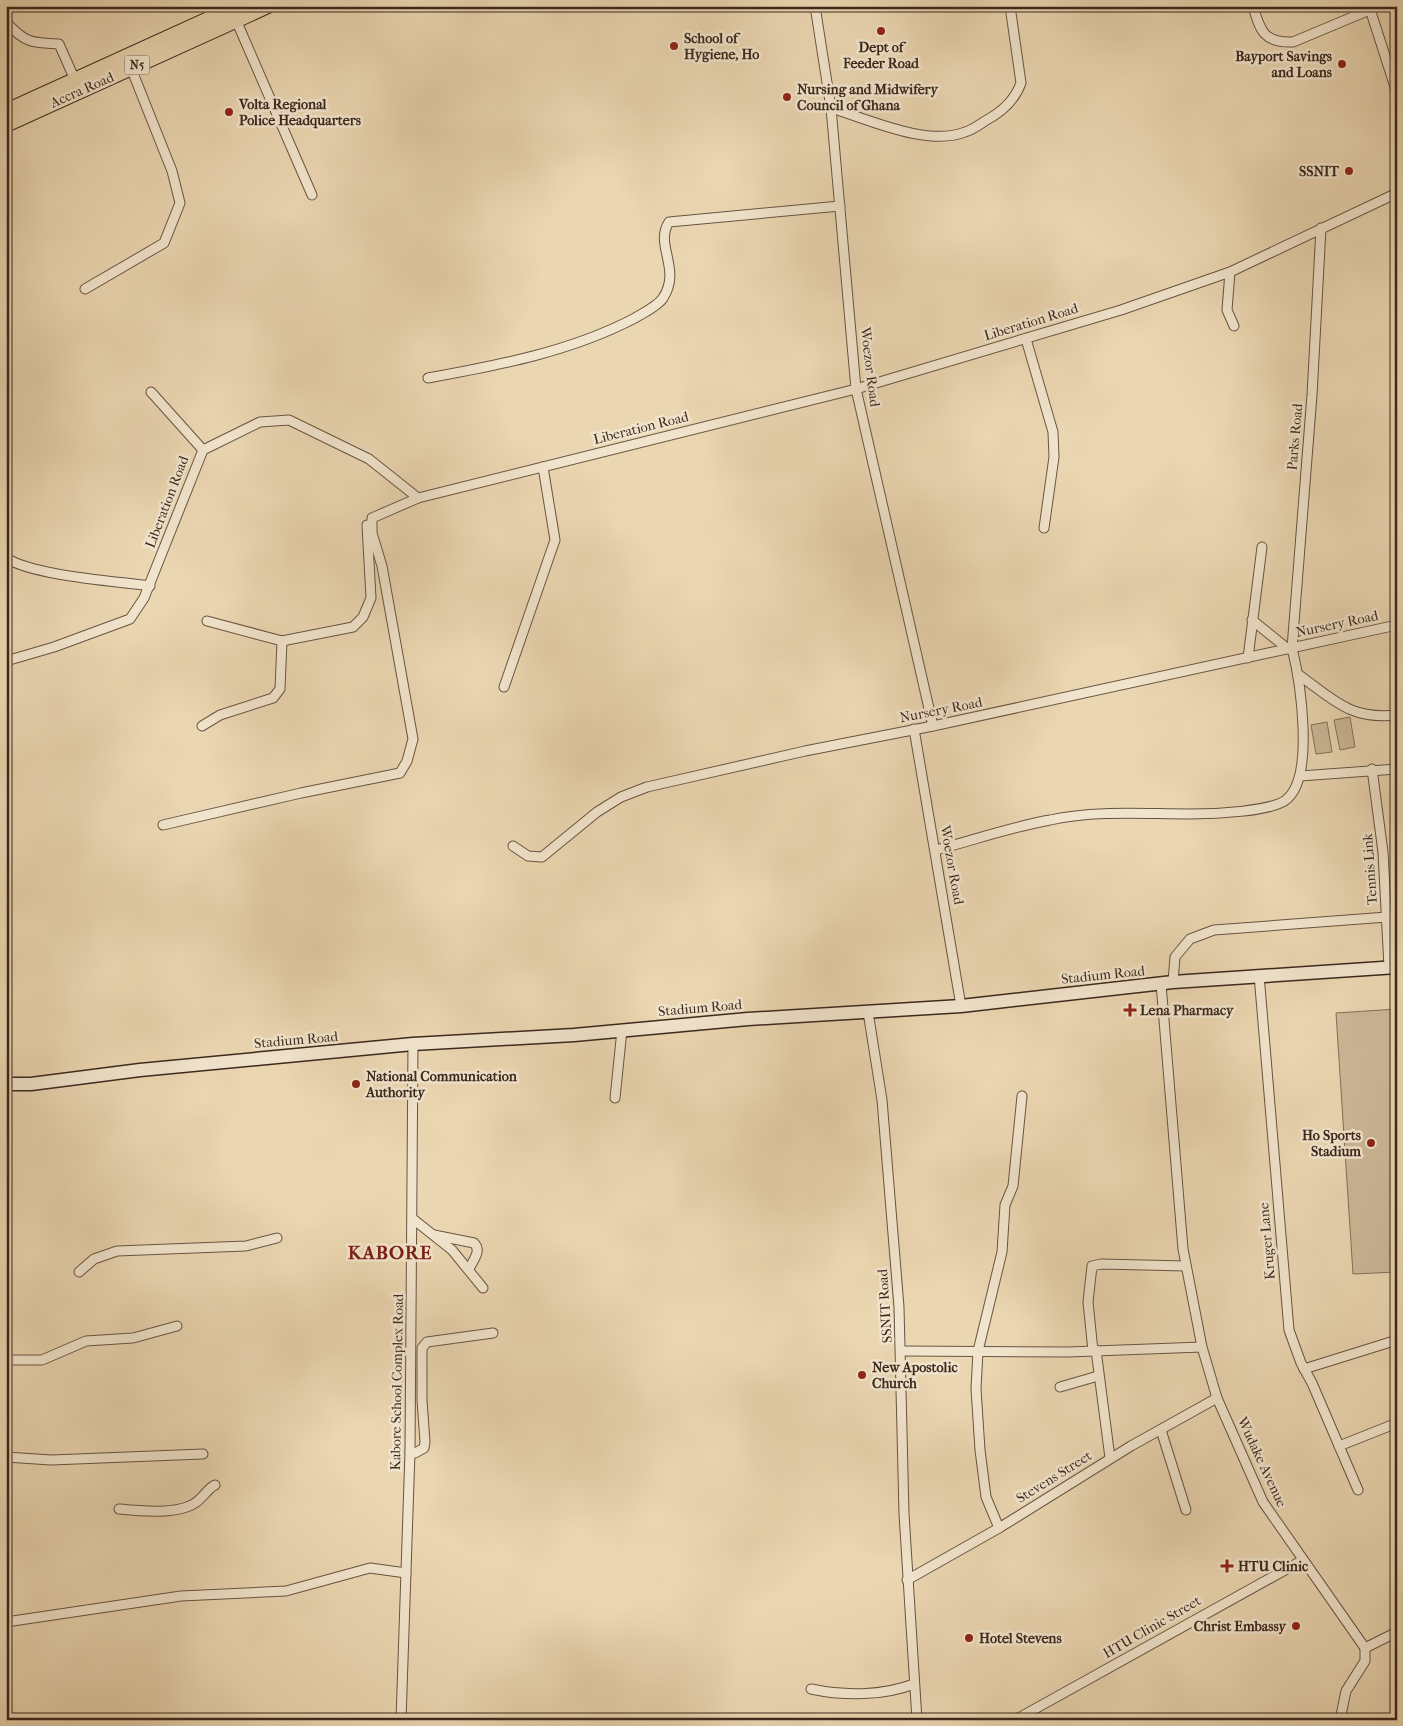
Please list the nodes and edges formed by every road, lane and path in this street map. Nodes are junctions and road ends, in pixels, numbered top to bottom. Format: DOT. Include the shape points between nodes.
graph roads {
  1 [pos="268,6"];
  2 [pos="815,6"];
  3 [pos="1010,6"];
  4 [pos="1253,6"];
  5 [pos="1380,6"];
  6 [pos="1369,8"];
  7 [pos="235,10"];
  8 [pos="6,22"];
  9 [pos="131,68"];
  10 [pos="75,80"];
  11 [pos="1397,93"];
  12 [pos="831,108"];
  13 [pos="6,111"];
  14 [pos="6,125"];
  15 [pos="1397,193"];
  16 [pos="312,195"];
  17 [pos="840,206"];
  18 [pos="1321,228"];
  19 [pos="1230,272"];
  20 [pos="85,289"];
  21 [pos="1234,326"];
  22 [pos="1026,339"];
  23 [pos="428,378"];
  24 [pos="856,389"];
  25 [pos="151,392"];
  26 [pos="203,450"];
  27 [pos="542,467"];
  28 [pos="418,498"];
  29 [pos="372,518"];
  30 [pos="1044,528"];
  31 [pos="1262,548"];
  32 [pos="6,558"];
  33 [pos="150,586"];
  34 [pos="1252,620"];
  35 [pos="207,621"];
  36 [pos="1397,625"];
  37 [pos="282,641"];
  38 [pos="1290,648"];
  39 [pos="1248,658"];
  40 [pos="6,661"];
  41 [pos="1299,675"];
  42 [pos="504,686"];
  43 [pos="1397,715"];
  44 [pos="202,726"];
  45 [pos="933,726"];
  46 [pos="914,729"];
  47 [pos="1372,769"];
  48 [pos="1397,769"];
  49 [pos="1300,776"];
  50 [pos="163,825"];
  51 [pos="513,846"];
  52 [pos="936,850"];
  53 [pos="1387,917"];
  54 [pos="1393,967"];
  55 [pos="1259,975"];
  56 [pos="1167,983"];
  57 [pos="961,1006"];
  58 [pos="868,1012"];
  59 [pos="622,1030"];
  60 [pos="413,1044"];
  61 [pos="6,1084"];
  62 [pos="1022,1096"];
  63 [pos="615,1098"];
  64 [pos="413,1219"];
  65 [pos="432,1234"];
  66 [pos="277,1238"];
  67 [pos="1186,1266"];
  68 [pos="468,1269"];
  69 [pos="79,1272"];
  70 [pos="483,1288"];
  71 [pos="177,1326"];
  72 [pos="493,1333"];
  73 [pos="1397,1340"];
  74 [pos="1202,1347"];
  75 [pos="1095,1350"];
  76 [pos="902,1351"];
  77 [pos="978,1351"];
  78 [pos="6,1360"];
  79 [pos="1304,1368"];
  80 [pos="1098,1376"];
  81 [pos="1060,1387"];
  82 [pos="1217,1398"];
  83 [pos="1397,1423"];
  84 [pos="1161,1430"];
  85 [pos="1339,1446"];
  86 [pos="410,1452"];
  87 [pos="203,1454"];
  88 [pos="6,1457"];
  89 [pos="1110,1458"];
  90 [pos="215,1485"];
  91 [pos="1358,1490"];
  92 [pos="119,1509"];
  93 [pos="1186,1510"];
  94 [pos="999,1528"];
  95 [pos="1303,1560"];
  96 [pos="406,1573"];
  97 [pos="907,1580"];
  98 [pos="6,1622"];
  99 [pos="1397,1632"];
  100 [pos="1365,1648"];
  101 [pos="914,1684"];
  102 [pos="811,1689"];
  103 [pos="401,1720"];
  104 [pos="918,1720"];
  105 [pos="1014,1720"];
  106 [pos="1340,1720"];
  1 -- 7 [label="main road, Accra Road / N5"];
  2 -- 12 [label="street, Woezor Road"];
  3 -- 12 [label="street" via="1021,83 1018,93 996,115 965,133 919,135"];
  4 -- 6 [label="street" via="1263,33 1280,42 1293,42"];
  5 -- 6 [label="street"];
  6 -- 11 [label="street"];
  7 -- 9 [label="main road, Accra Road / N5"];
  7 -- 10 [label="main road, Accra Road / N5"];
  7 -- 16 [label="street"];
  8 -- 10 [label="street" via="18,36 30,43 59,44"];
  9 -- 14 [label="main road, Accra Road / N5"];
  9 -- 20 [label="street" via="172,171 180,203 164,243"];
  10 -- 13 [label="main road, Accra Road / N5"];
  12 -- 17 [label="street, Woezor Road"];
  15 -- 18 [label="street, Liberation Road"];
  17 -- 23 [label="street" via="669,222 664,229 671,270 670,284 662,300 641,314 613,329 519,361"];
  17 -- 24 [label="street, Woezor Road"];
  18 -- 19 [label="street, Liberation Road"];
  18 -- 38 [label="street, Parks Road" via="1312,395"];
  19 -- 21 [label="street" via="1227,310"];
  19 -- 22 [label="street, Liberation Road"];
  22 -- 24 [label="street, Liberation Road"];
  22 -- 30 [label="street" via="1053,432 1054,456"];
  24 -- 27 [label="street, Liberation Road"];
  24 -- 45 [label="street, Woezor Road"];
  25 -- 26 [label="street"];
  26 -- 28 [label="street, Liberation Road" via="260,422 289,420 369,459"];
  26 -- 33 [label="street, Liberation Road"];
  27 -- 28 [label="street, Liberation Road"];
  27 -- 42 [label="street" via="556,540"];
  28 -- 29 [label="street"];
  29 -- 37 [label="street" via="366,533 371,598 364,616 352,627"];
  29 -- 50 [label="street" via="372,533 382,566 413,739 400,773"];
  31 -- 34 [label="street"];
  32 -- 33 [label="street" via="16,564 80,577"];
  33 -- 40 [label="street, Liberation Road" via="130,619"];
  34 -- 38 [label="street"];
  34 -- 39 [label="street"];
  35 -- 37 [label="street"];
  36 -- 38 [label="street, Nursery Road"];
  37 -- 44 [label="street" via="280,689 273,698 220,715"];
  38 -- 39 [label="street, Nursery Road"];
  38 -- 41 [label="street, Parks Road"];
  39 -- 45 [label="street, Nursery Road"];
  41 -- 43 [label="street" via="1344,708 1379,718"];
  41 -- 49 [label="street, Parks Road" via="1303,748"];
  45 -- 46 [label="street, Nursery Road"];
  46 -- 51 [label="street, Nursery Road" via="647,787 621,797 597,812 542,857 528,856"];
  46 -- 52 [label="street, Woezor Road"];
  47 -- 48 [label="street"];
  47 -- 49 [label="street"];
  47 -- 53 [label="street, Tennis Link"];
  49 -- 52 [label="street" via="1287,799 1277,804 1222,814 1101,814 1051,819"];
  52 -- 57 [label="street, Woezor Road"];
  53 -- 54 [label="street, Tennis Link"];
  53 -- 56 [label="street, Wudake Avenue" via="1214,930 1190,939 1175,956"];
  54 -- 55 [label="main road, Stadium Road"];
  55 -- 56 [label="main road, Stadium Road"];
  55 -- 79 [label="street, Kruger Lane" via="1288,1318 1292,1342"];
  56 -- 57 [label="main road, Stadium Road"];
  56 -- 67 [label="street, Wudake Avenue"];
  57 -- 58 [label="main road, Stadium Road"];
  58 -- 59 [label="main road, Stadium Road"];
  58 -- 76 [label="street, SSNIT Road" via="882,1100"];
  59 -- 60 [label="main road, Stadium Road"];
  59 -- 63 [label="street"];
  60 -- 61 [label="main road, Stadium Road"];
  60 -- 64 [label="street, Kabore School Complex Road"];
  62 -- 77 [label="street" via="1013,1186 1005,1205 1002,1252"];
  64 -- 65 [label="street"];
  64 -- 86 [label="street, Kabore School Complex Road"];
  65 -- 68 [label="street"];
  65 -- 68 [label="street" via="474,1243 478,1252"];
  66 -- 69 [label="street" via="246,1246 117,1251 94,1259"];
  67 -- 74 [label="street, Wudake Avenue"];
  67 -- 75 [label="street" via="1092,1266 1088,1302"];
  68 -- 70 [label="street"];
  71 -- 78 [label="street" via="133,1338 86,1341 42,1360"];
  72 -- 86 [label="street" via="427,1342 422,1348 425,1442 420,1452"];
  73 -- 79 [label="street"];
  74 -- 75 [label="street"];
  74 -- 82 [label="street, Wudake Avenue"];
  75 -- 77 [label="street" via="1037,1353"];
  75 -- 80 [label="street"];
  76 -- 77 [label="street"];
  76 -- 97 [label="street, SSNIT Road"];
  77 -- 94 [label="street" via="976,1389 980,1450 986,1497"];
  79 -- 85 [label="street, Kruger Lane"];
  80 -- 81 [label="street"];
  80 -- 89 [label="street"];
  82 -- 84 [label="street, Stevens Street"];
  82 -- 95 [label="street, Wudake Avenue" via="1263,1502"];
  83 -- 85 [label="street"];
  84 -- 89 [label="street, Stevens Street"];
  84 -- 93 [label="street"];
  85 -- 91 [label="street, Kruger Lane"];
  86 -- 96 [label="street, Kabore School Complex Road"];
  87 -- 88 [label="street" via="51,1460"];
  89 -- 94 [label="street, Stevens Street"];
  90 -- 92 [label="street" via="194,1504 175,1509 150,1512"];
  94 -- 97 [label="street, Stevens Street"];
  95 -- 100 [label="street, Wudake Avenue"];
  95 -- 105 [label="street, HTU Clinic Street"];
  96 -- 98 [label="street" via="370,1568 286,1591 181,1596"];
  96 -- 103 [label="street, Kabore School Complex Road"];
  97 -- 101 [label="street, SSNIT Road"];
  99 -- 100 [label="street"];
  100 -- 106 [label="street" via="1365,1661 1346,1691"];
  101 -- 102 [label="street" via="903,1689 849,1694"];
  101 -- 104 [label="street, SSNIT Road"];
}
